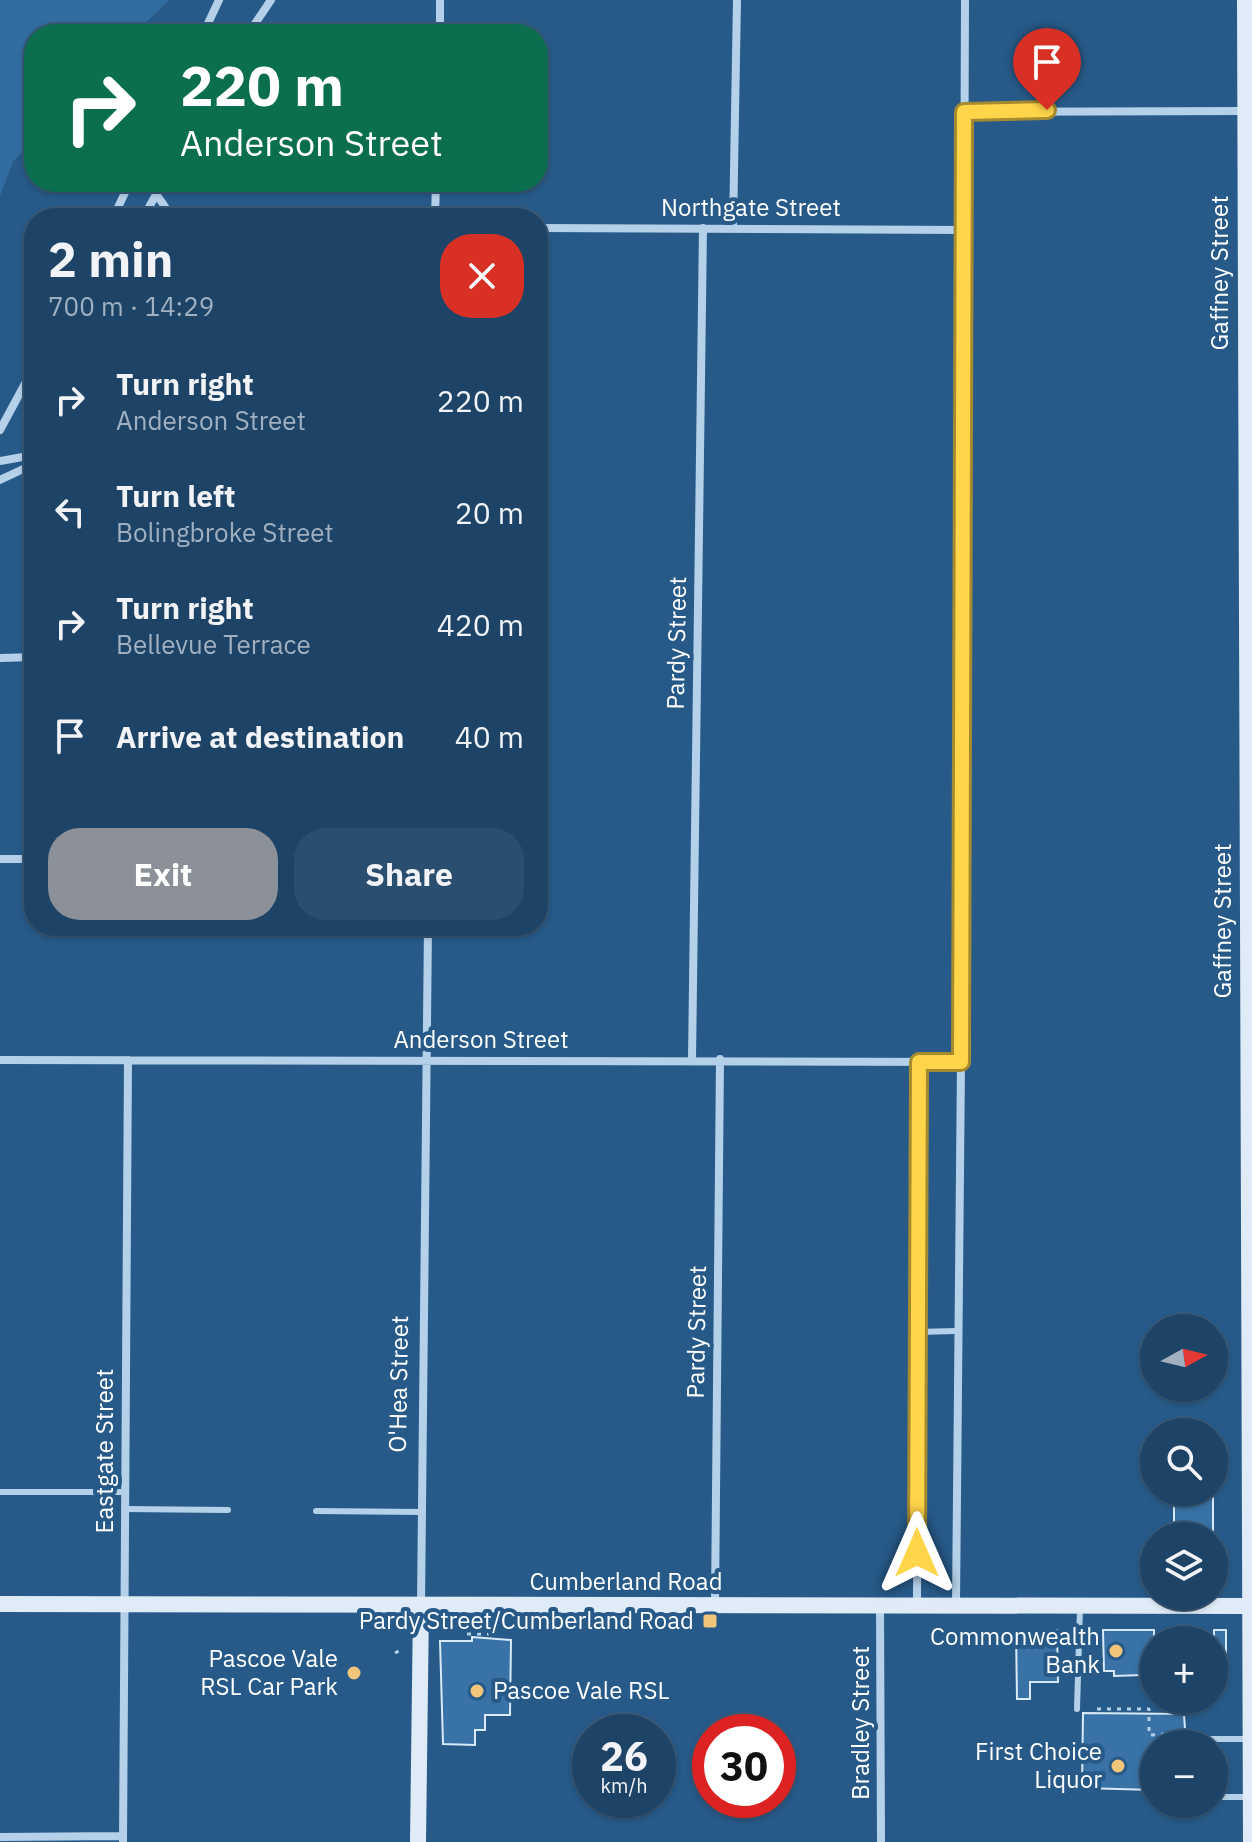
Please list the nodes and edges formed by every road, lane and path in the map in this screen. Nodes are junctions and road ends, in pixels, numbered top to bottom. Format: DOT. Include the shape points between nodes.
graph roads {
  1 [pos="219,0"];
  2 [pos="271,0"];
  3 [pos="440,0"];
  4 [pos="737,0"];
  5 [pos="965,0"];
  6 [pos="1245,0"];
  7 [pos="208,24"];
  8 [pos="255,24"];
  9 [pos="440,24"];
  10 [pos="1244,111"];
  11 [pos="964,112"];
  12 [pos="1248,136"];
  13 [pos="156,194"];
  14 [pos="148,208"];
  15 [pos="166,208"];
  16 [pos="548,228"];
  17 [pos="703,228"];
  18 [pos="733,228"];
  19 [pos="964,230"];
  20 [pos="1248,250"];
  21 [pos="24,386"];
  22 [pos="1248,389"];
  23 [pos="0,430"];
  24 [pos="24,457"];
  25 [pos="0,461"];
  26 [pos="24,469"];
  27 [pos="0,480"];
  28 [pos="1249,617"];
  29 [pos="24,657"];
  30 [pos="0,658"];
  31 [pos="1249,789"];
  32 [pos="0,859"];
  33 [pos="24,859"];
  34 [pos="428,936"];
  35 [pos="1250,983"];
  36 [pos="692,1059"];
  37 [pos="720,1059"];
  38 [pos="0,1060"];
  39 [pos="128,1060"];
  40 [pos="427,1061"];
  41 [pos="919,1062"];
  42 [pos="961,1062"];
  43 [pos="1250,1198"];
  44 [pos="956,1331"];
  45 [pos="917,1332"];
  46 [pos="0,1492"];
  47 [pos="124,1492"];
  48 [pos="124,1509"];
  49 [pos="228,1510"];
  50 [pos="316,1511"];
  51 [pos="422,1512"];
  52 [pos="0,1604"];
  53 [pos="124,1604"];
  54 [pos="880,1604"];
  55 [pos="917,1604"];
  56 [pos="956,1604"];
  57 [pos="1080,1604"];
  58 [pos="715,1605"];
  59 [pos="421,1606"];
  60 [pos="1251,1606"];
  61 [pos="464,1627"];
  62 [pos="489,1627"];
  63 [pos="1077,1709"];
  64 [pos="1097,1709"];
  65 [pos="1149,1730"];
  66 [pos="1228,1739"];
  67 [pos="1250,1739"];
  68 [pos="1228,1797"];
  69 [pos="1250,1797"];
  70 [pos="0,1837"];
  71 [pos="123,1839"];
  72 [pos="418,1842"];
  73 [pos="881,1842"];
  74 [pos="1251,1842"];
  1 -- 7 [label="street"];
  2 -- 8 [label="street"];
  3 -- 9 [label="street"];
  4 -- 18 [label="street"];
  5 -- 11 [label="street"];
  6 -- 10 [label="main road, Gaffney Street"];
  10 -- 11 [label="street"];
  10 -- 12 [label="main road, Gaffney Street"];
  11 -- 19 [label="street"];
  12 -- 20 [label="main road, Gaffney Street"];
  13 -- 14 [label="street"];
  13 -- 15 [label="street"];
  16 -- 17 [label="street, Northgate Street"];
  17 -- 18 [label="street, Northgate Street"];
  17 -- 36 [label="street, Pardy Street"];
  18 -- 19 [label="street, Northgate Street"];
  19 -- 42 [label="street"];
  20 -- 22 [label="main road, Gaffney Street"];
  21 -- 23 [label="street"];
  22 -- 28 [label="main road, Gaffney Street"];
  24 -- 25 [label="street"];
  26 -- 27 [label="street"];
  28 -- 31 [label="main road, Gaffney Street"];
  29 -- 30 [label="street"];
  31 -- 35 [label="main road, Gaffney Street"];
  32 -- 33 [label="street"];
  34 -- 40 [label="street, O'Hea Street"];
  35 -- 43 [label="main road, Gaffney Street"];
  36 -- 37 [label="street, Anderson Street"];
  36 -- 40 [label="street, Anderson Street"];
  37 -- 41 [label="street, Anderson Street"];
  37 -- 58 [label="street, Pardy Street"];
  38 -- 39 [label="street, Anderson Street"];
  39 -- 40 [label="street, Anderson Street"];
  39 -- 47 [label="street, Eastgate Street"];
  40 -- 51 [label="street, O'Hea Street"];
  41 -- 42 [label="street, Anderson Street"];
  41 -- 45 [label="street"];
  42 -- 44 [label="street"];
  43 -- 60 [label="main road, Gaffney Street"];
  44 -- 45 [label="lane"];
  44 -- 56 [label="street"];
  45 -- 55 [label="street"];
  46 -- 47 [label="lane"];
  47 -- 48 [label="street, Eastgate Street"];
  48 -- 49 [label="lane"];
  48 -- 53 [label="street, Eastgate Street"];
  50 -- 51 [label="lane"];
  51 -- 59 [label="street, O'Hea Street"];
  52 -- 53 [label="main road, Cumberland Road"];
  53 -- 59 [label="main road, Cumberland Road"];
  53 -- 71 [label="street, Eastgate Street"];
  54 -- 55 [label="main road, Cumberland Road"];
  54 -- 58 [label="main road, Cumberland Road"];
  54 -- 73 [label="street, Bradley Street"];
  55 -- 56 [label="main road, Cumberland Road"];
  56 -- 57 [label="main road, Cumberland Road"];
  57 -- 60 [label="main road, Cumberland Road"];
  57 -- 63 [label="lane"];
  58 -- 59 [label="main road, Cumberland Road"];
  59 -- 72 [label="main road, O'Hea Street"];
  60 -- 67 [label="main road, Gaffney Street"];
  61 -- 62 [label="path" via="464,1634 480,1636 489,1634"];
  64 -- 65 [label="path" via="1149,1709"];
  66 -- 67 [label="lane"];
  67 -- 69 [label="main road, Gaffney Street"];
  68 -- 69 [label="lane"];
  69 -- 74 [label="main road, Gaffney Street"];
  70 -- 71 [label="street"];
}
